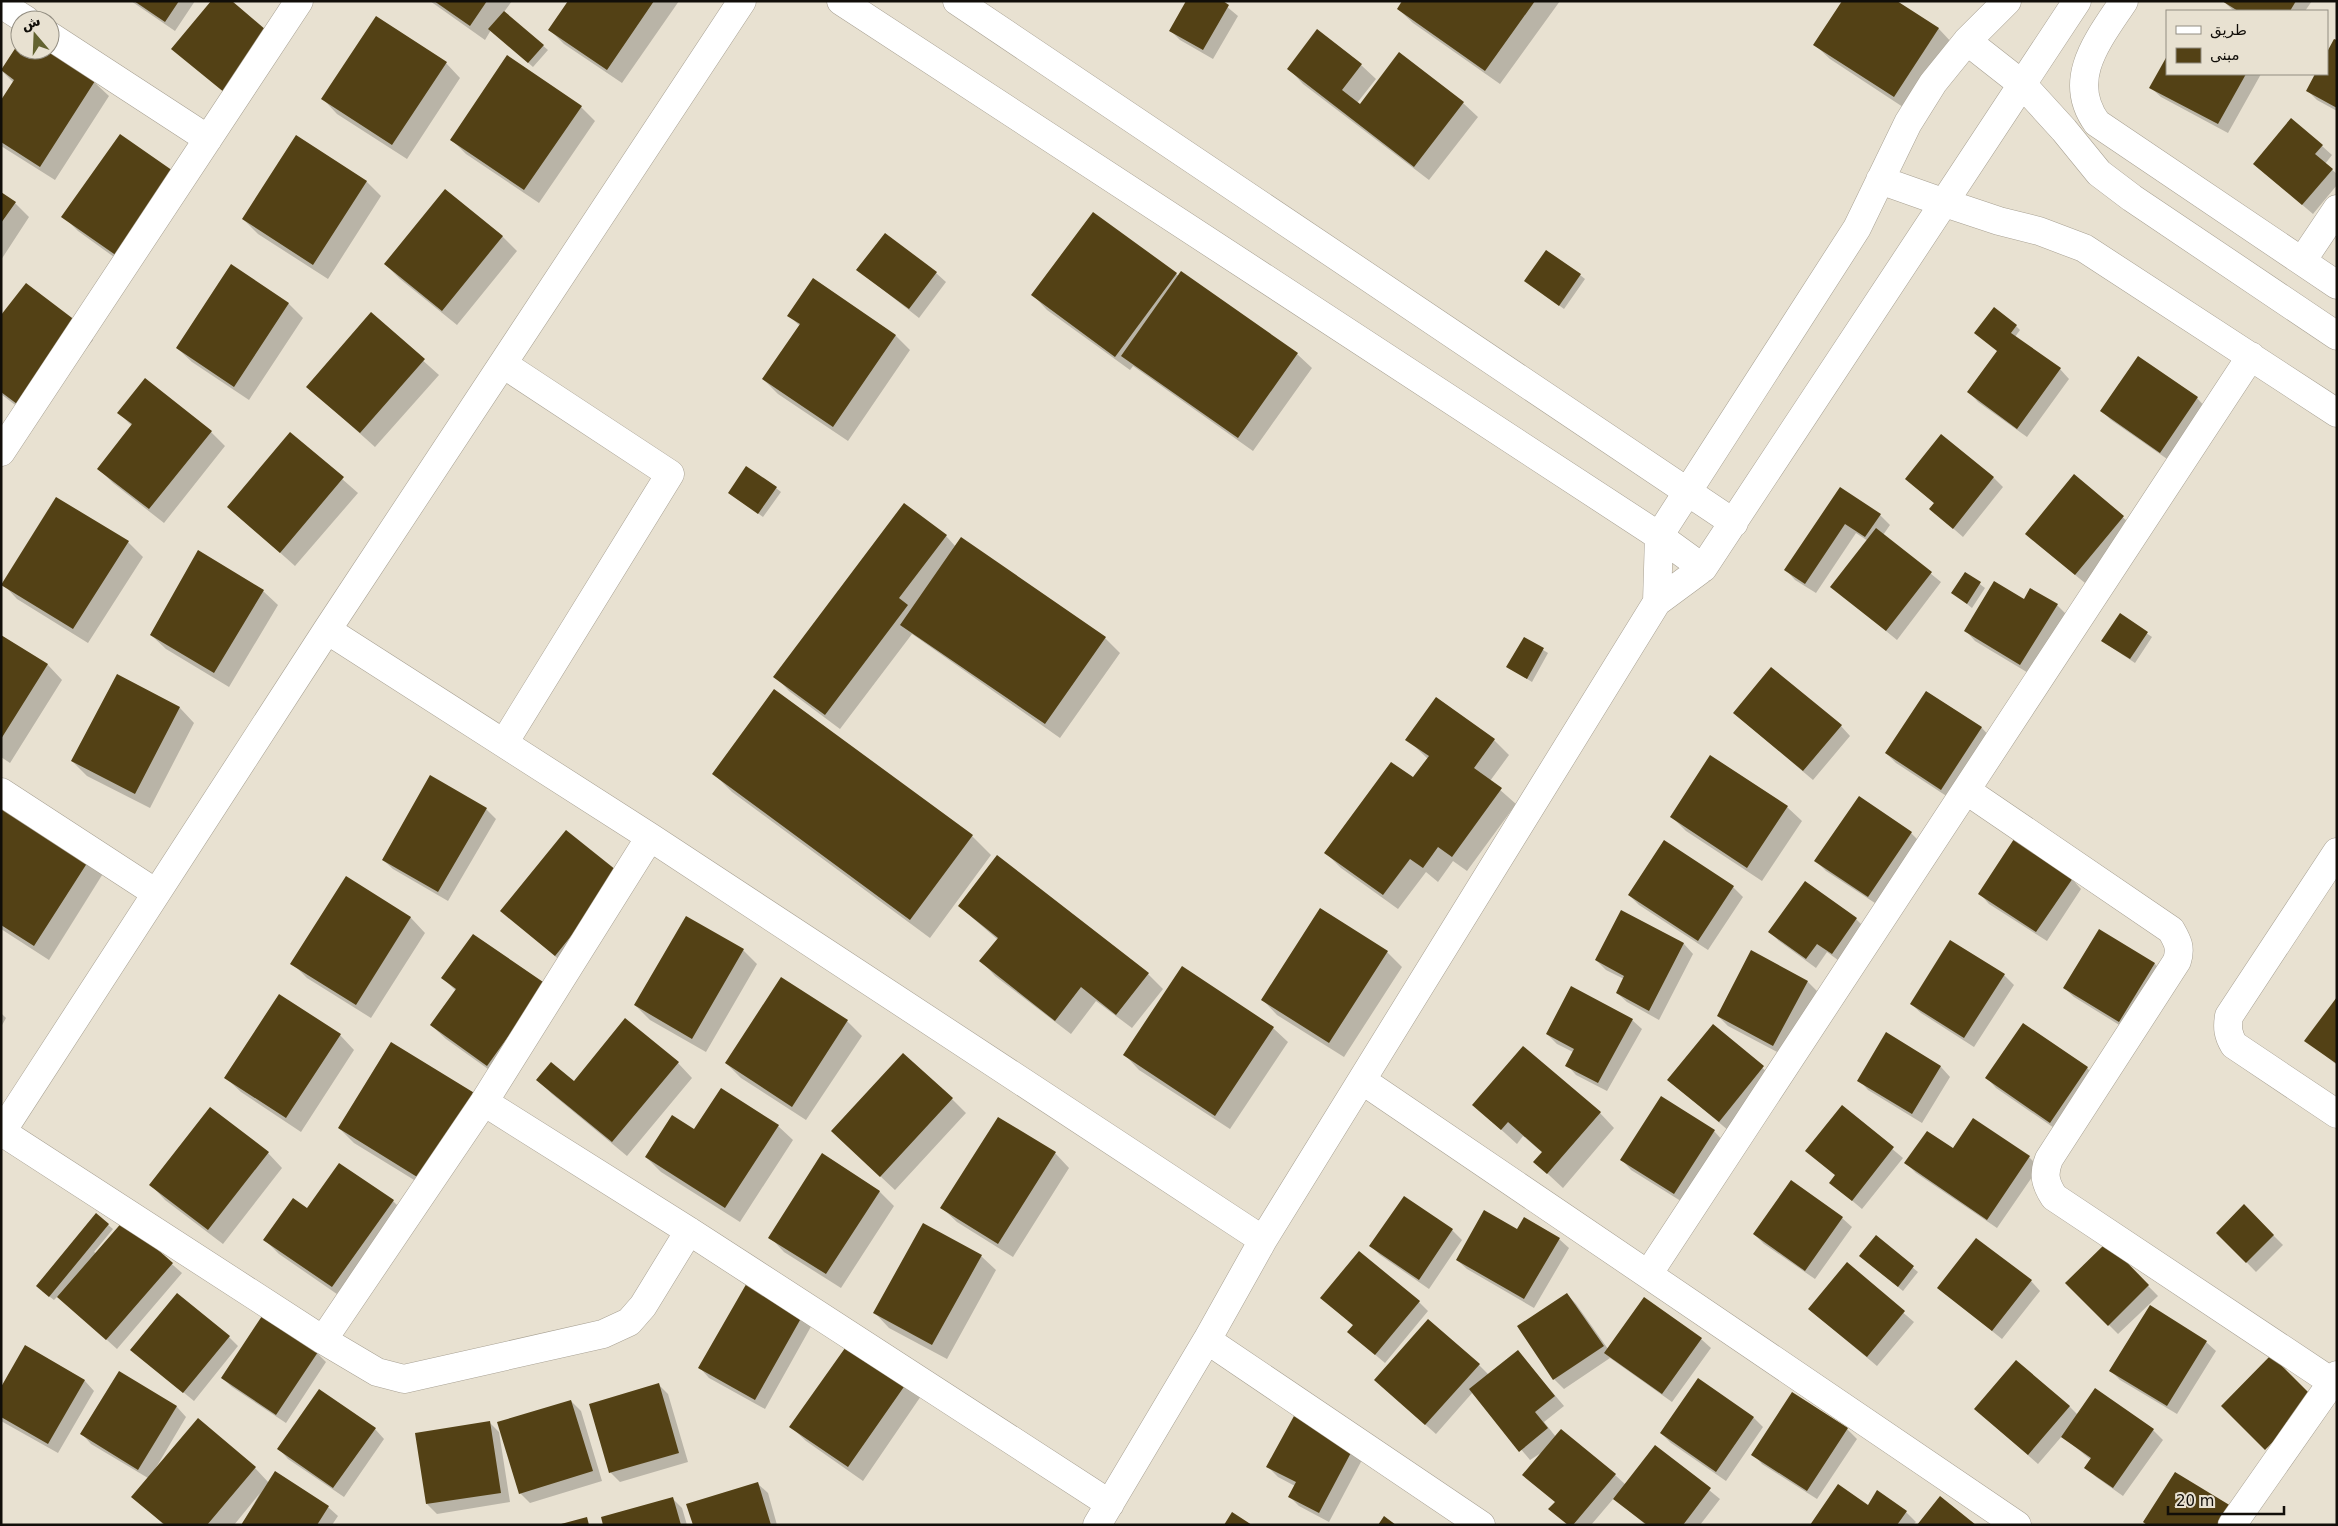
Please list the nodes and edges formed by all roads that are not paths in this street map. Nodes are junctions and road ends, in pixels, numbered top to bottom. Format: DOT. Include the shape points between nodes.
graph roads {
  1 [pos="299,1"];
  2 [pos="742,1"];
  3 [pos="842,1"];
  4 [pos="957,1"];
  5 [pos="2007,1"];
  6 [pos="2077,1"];
  7 [pos="2124,1"];
  8 [pos="1967,41"];
  9 [pos="60,43"];
  10 [pos="2022,85"];
  11 [pos="208,139"];
  12 [pos="1880,180"];
  13 [pos="1945,203"];
  14 [pos="2337,209"];
  15 [pos="2302,261"];
  16 [pos="2337,285"];
  17 [pos="2337,336"];
  18 [pos="2251,356"];
  19 [pos="503,364"];
  20 [pos="2337,413"];
  21 [pos="1,452"];
  22 [pos="1687,493"];
  23 [pos="1734,523"];
  24 [pos="1659,536"];
  25 [pos="1703,568"];
  26 [pos="1657,602"];
  27 [pos="327,630"];
  28 [pos="504,743"];
  29 [pos="1,792"];
  30 [pos="1967,792"];
  31 [pos="650,836"];
  32 [pos="2337,852"];
  33 [pos="156,893"];
  34 [pos="1363,1080"];
  35 [pos="484,1102"];
  36 [pos="2337,1114"];
  37 [pos="2,1132"];
  38 [pos="689,1231"];
  39 [pos="1263,1240"];
  40 [pos="1649,1273"];
  41 [pos="323,1340"];
  42 [pos="1207,1340"];
  43 [pos="2334,1379"];
  44 [pos="1103,1515"];
  45 [pos="1477,1524"];
  46 [pos="2017,1525"];
  47 [pos="2232,1525"];
  1 -- 11 [label="street"];
  2 -- 19 [label="street"];
  3 -- 24 [label="street"];
  4 -- 22 [label="street"];
  5 -- 8 [label="street"];
  6 -- 10 [label="street"];
  7 -- 15 [label="street" via="2089,58 2084,76 2088,111 2097,123"];
  8 -- 10 [label="street"];
  8 -- 12 [label="street" via="1933,82"];
  9 -- 11 [label="street"];
  10 -- 13 [label="street"];
  10 -- 17 [label="street" via="2099,173"];
  11 -- 21 [label="street"];
  12 -- 13 [label="street"];
  12 -- 22 [label="street" via="1857,228"];
  13 -- 18 [label="street" via="2084,248"];
  13 -- 23 [label="street"];
  14 -- 15 [label="street"];
  15 -- 16 [label="street"];
  18 -- 20 [label="street"];
  18 -- 30 [label="street"];
  19 -- 27 [label="street"];
  19 -- 28 [label="street" via="670,474"];
  22 -- 23 [label="street"];
  22 -- 24 [label="street"];
  23 -- 25 [label="street"];
  24 -- 25 [label="street"];
  24 -- 26 [label="street"];
  25 -- 26 [label="street"];
  26 -- 34 [label="street"];
  27 -- 28 [label="street"];
  27 -- 33 [label="street"];
  28 -- 31 [label="street"];
  29 -- 33 [label="street"];
  30 -- 40 [label="street"];
  30 -- 43 [label="street" via="2170,930 2178,942 2177,962 2049,1159 2044,1173 2047,1187 2054,1197"];
  31 -- 35 [label="street"];
  31 -- 39 [label="street"];
  32 -- 36 [label="street" via="2229,1016 2227,1026 2234,1045"];
  33 -- 37 [label="street"];
  34 -- 39 [label="street"];
  34 -- 40 [label="street"];
  35 -- 38 [label="street"];
  35 -- 41 [label="street"];
  37 -- 41 [label="street"];
  38 -- 41 [label="street" via="642,1306 628,1322 603,1334 404,1379 377,1372"];
  38 -- 44 [label="street"];
  39 -- 42 [label="street"];
  40 -- 46 [label="street"];
  42 -- 44 [label="street"];
  42 -- 45 [label="street"];
  43 -- 47 [label="street"];
}
